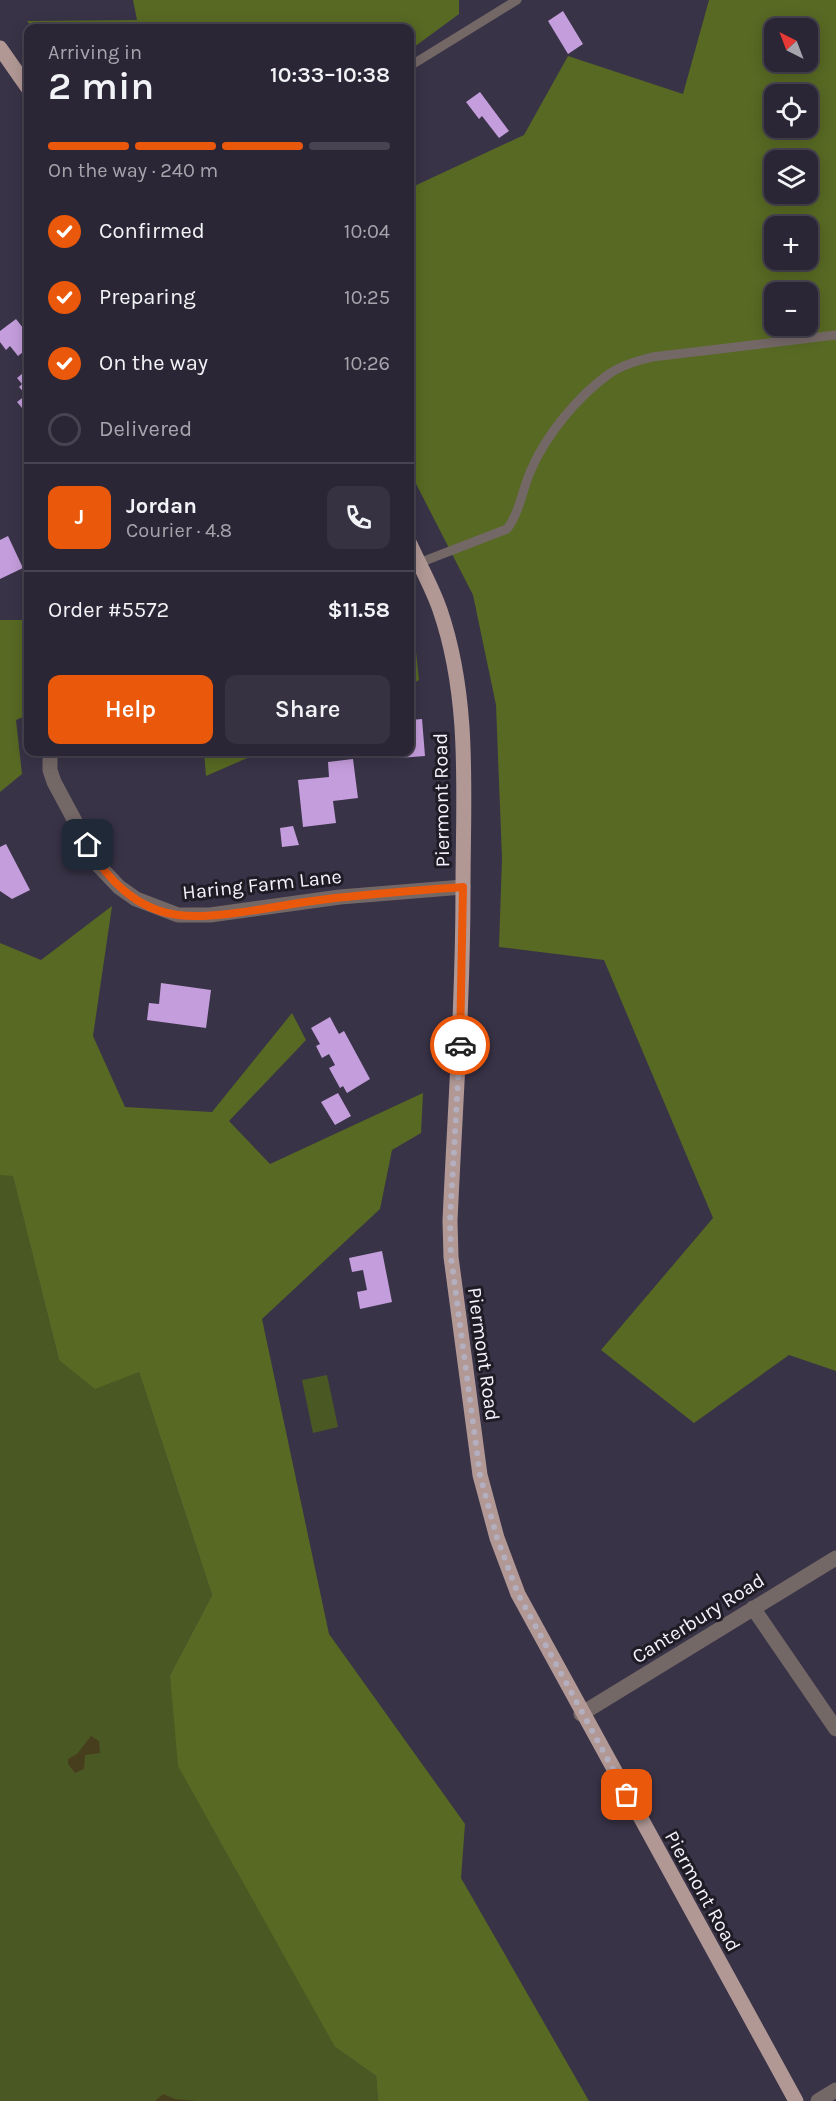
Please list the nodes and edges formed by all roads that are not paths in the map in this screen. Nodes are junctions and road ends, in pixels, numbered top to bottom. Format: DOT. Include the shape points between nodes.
graph roads {
  1 [pos="517,0"];
  2 [pos="0,48"];
  3 [pos="414,64"];
  4 [pos="24,82"];
  5 [pos="836,335"];
  6 [pos="414,552"];
  7 [pos="419,563"];
  8 [pos="50,756"];
  9 [pos="463,887"];
  10 [pos="836,1558"];
  11 [pos="753,1608"];
  12 [pos="581,1714"];
  13 [pos="836,1729"];
  14 [pos="836,2090"];
  15 [pos="796,2101"];
  16 [pos="818,2101"];
  1 -- 3 [label="lane"];
  2 -- 4 [label="main road"];
  5 -- 7 [label="lane" via="652,357 610,373 581,399 542,449 507,530"];
  6 -- 7 [label="main road, Piermont Road"];
  7 -- 9 [label="main road, Piermont Road" via="440,610 459,697 465,793"];
  8 -- 9 [label="street, Haring Farm Lane" via="54,782 99,866 119,887 156,909 178,915 210,915 340,897"];
  9 -- 12 [label="main road, Piermont Road" via="450,1221 458,1321 480,1475 497,1538 518,1594"];
  10 -- 11 [label="street, Canterbury Road"];
  11 -- 12 [label="street, Canterbury Road"];
  11 -- 13 [label="street"];
  12 -- 15 [label="main road, Piermont Road"];
  14 -- 16 [label="street"];
}
